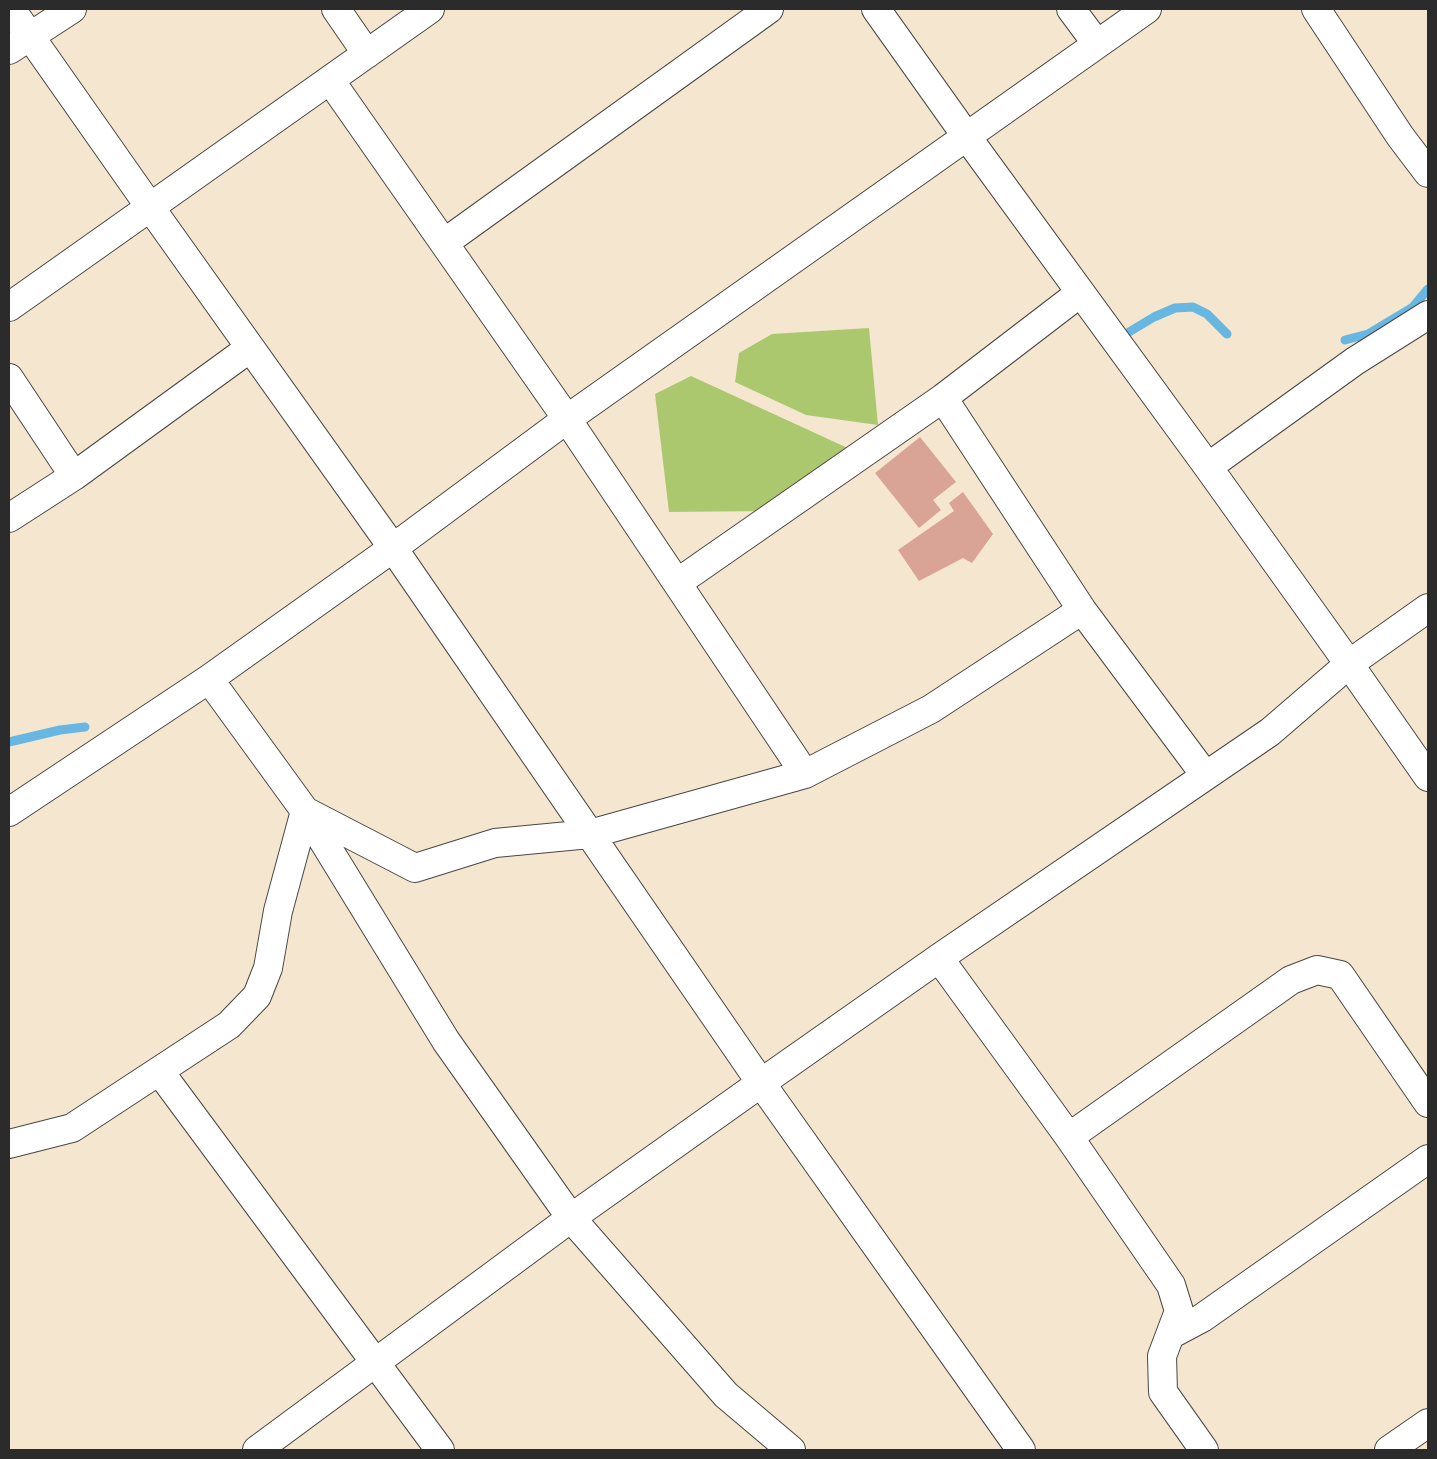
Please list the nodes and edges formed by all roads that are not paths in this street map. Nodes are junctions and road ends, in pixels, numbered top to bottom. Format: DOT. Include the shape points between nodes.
graph roads {
  1 [pos="11,9"];
  2 [pos="72,9"];
  3 [pos="336,9"];
  4 [pos="430,9"];
  5 [pos="769,9"];
  6 [pos="876,9"];
  7 [pos="1071,9"];
  8 [pos="1148,9"];
  9 [pos="1316,9"];
  10 [pos="20,43"];
  11 [pos="1096,44"];
  12 [pos="367,54"];
  13 [pos="330,80"];
  14 [pos="967,137"];
  15 [pos="1428,173"];
  16 [pos="150,208"];
  17 [pos="444,242"];
  18 [pos="1080,293"];
  19 [pos="9,307"];
  20 [pos="1428,315"];
  21 [pos="250,348"];
  22 [pos="9,378"];
  23 [pos="943,398"];
  24 [pos="567,419"];
  25 [pos="1208,467"];
  26 [pos="74,476"];
  27 [pos="9,518"];
  28 [pos="393,548"];
  29 [pos="678,584"];
  30 [pos="1428,608"];
  31 [pos="1082,610"];
  32 [pos="1349,664"];
  33 [pos="209,679"];
  34 [pos="805,774"];
  35 [pos="1205,775"];
  36 [pos="1428,778"];
  37 [pos="305,811"];
  38 [pos="9,812"];
  39 [pos="590,834"];
  40 [pos="939,958"];
  41 [pos="160,1072"];
  42 [pos="761,1082"];
  43 [pos="1428,1102"];
  44 [pos="1069,1137"];
  45 [pos="9,1144"];
  46 [pos="1428,1159"];
  47 [pos="571,1218"];
  48 [pos="1170,1335"];
  49 [pos="375,1362"];
  50 [pos="1428,1423"];
  51 [pos="256,1450"];
  52 [pos="440,1450"];
  53 [pos="791,1450"];
  54 [pos="1021,1450"];
  55 [pos="1204,1450"];
  56 [pos="1389,1450"];
  1 -- 10 [label="street"];
  2 -- 10 [label="street"];
  3 -- 12 [label="street"];
  4 -- 12 [label="street"];
  5 -- 17 [label="street"];
  6 -- 14 [label="street"];
  7 -- 11 [label="street"];
  8 -- 11 [label="street"];
  9 -- 15 [label="street"];
  10 -- 16 [label="street"];
  11 -- 14 [label="street"];
  12 -- 13 [label="street"];
  13 -- 16 [label="street"];
  13 -- 17 [label="street"];
  14 -- 18 [label="street"];
  14 -- 24 [label="street"];
  16 -- 19 [label="street"];
  16 -- 21 [label="street"];
  17 -- 24 [label="street"];
  18 -- 23 [label="street"];
  18 -- 25 [label="street"];
  20 -- 25 [label="street" via="1355,360"];
  21 -- 26 [label="street"];
  21 -- 28 [label="street"];
  22 -- 26 [label="street"];
  23 -- 29 [label="street"];
  23 -- 31 [label="street"];
  24 -- 28 [label="street"];
  24 -- 29 [label="street"];
  25 -- 32 [label="street"];
  26 -- 27 [label="street"];
  28 -- 33 [label="street"];
  28 -- 39 [label="street"];
  29 -- 34 [label="street"];
  30 -- 32 [label="street"];
  31 -- 34 [label="street" via="931,710"];
  31 -- 35 [label="street"];
  32 -- 35 [label="street" via="1270,732"];
  32 -- 36 [label="street"];
  33 -- 37 [label="street"];
  33 -- 38 [label="street"];
  34 -- 39 [label="street"];
  35 -- 40 [label="street"];
  37 -- 39 [label="street" via="415,868 495,843"];
  37 -- 41 [label="street" via="278,911 268,968 257,996 229,1025"];
  37 -- 47 [label="street" via="446,1041"];
  39 -- 42 [label="street"];
  40 -- 42 [label="street"];
  40 -- 44 [label="street"];
  41 -- 45 [label="street" via="72,1128"];
  41 -- 49 [label="street"];
  42 -- 47 [label="street"];
  42 -- 54 [label="street"];
  43 -- 44 [label="street" via="1340,975 1317,970 1291,980"];
  44 -- 48 [label="street" via="1171,1286 1179,1311"];
  46 -- 48 [label="street" via="1202,1318"];
  47 -- 49 [label="street"];
  47 -- 53 [label="street" via="726,1395"];
  48 -- 55 [label="street" via="1162,1356 1163,1392"];
  49 -- 51 [label="street"];
  49 -- 52 [label="street"];
  50 -- 56 [label="street"];
}
